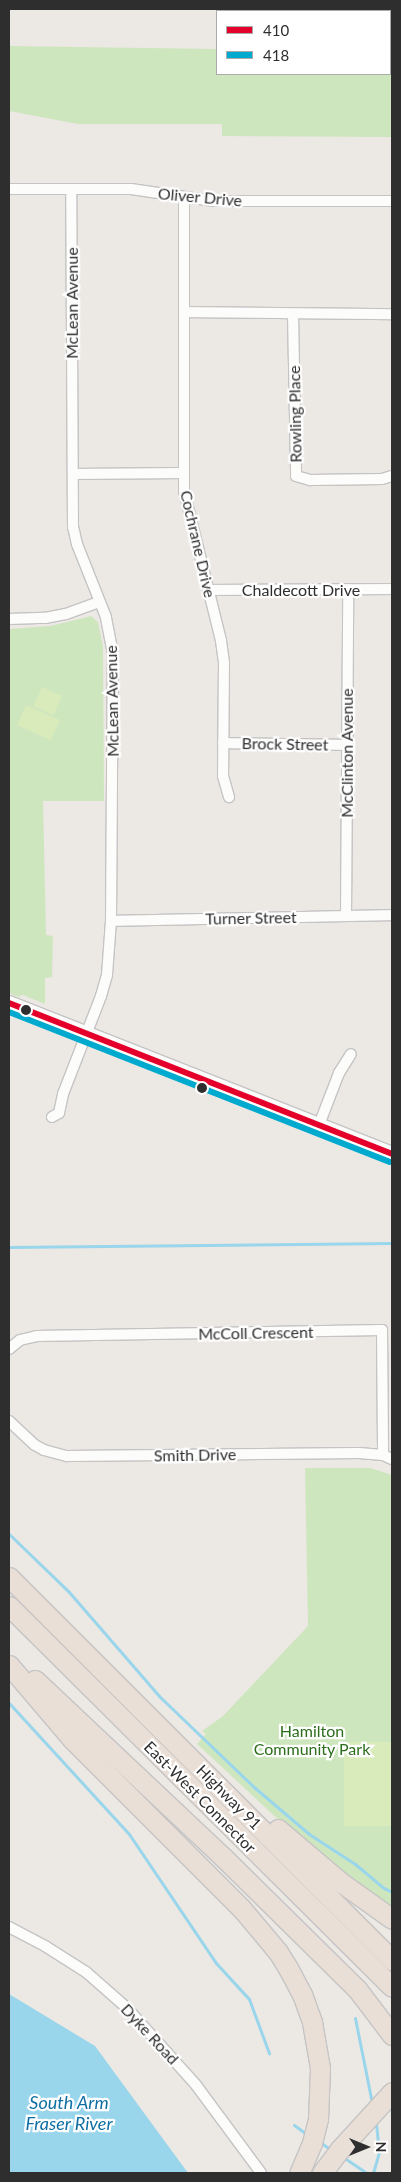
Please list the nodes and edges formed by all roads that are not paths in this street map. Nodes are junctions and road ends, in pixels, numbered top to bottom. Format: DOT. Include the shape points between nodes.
graph roads {
  1 [pos="9,189"];
  2 [pos="71,190"];
  3 [pos="184,198"];
  4 [pos="392,201"];
  5 [pos="185,312"];
  6 [pos="293,314"];
  7 [pos="392,314"];
  8 [pos="183,472"];
  9 [pos="72,474"];
  10 [pos="392,476"];
  11 [pos="348,589"];
  12 [pos="392,589"];
  13 [pos="209,590"];
  14 [pos="99,602"];
  15 [pos="9,619"];
  16 [pos="223,743"];
  17 [pos="347,745"];
  18 [pos="229,797"];
  19 [pos="346,916"];
  20 [pos="392,916"];
  21 [pos="110,921"];
  22 [pos="9,1003"];
  23 [pos="86,1034"];
  24 [pos="351,1054"];
  25 [pos="52,1117"];
  26 [pos="319,1125"];
  27 [pos="392,1154"];
  28 [pos="9,1349"];
  29 [pos="9,1421"];
  30 [pos="388,1457"];
  31 [pos="9,1577"];
  32 [pos="9,1606"];
  33 [pos="9,1655"];
  34 [pos="9,1665"];
  35 [pos="130,1698"];
  36 [pos="392,1919"];
  37 [pos="9,1927"];
  38 [pos="392,1960"];
  39 [pos="392,1986"];
  40 [pos="392,2035"];
  41 [pos="392,2092"];
  42 [pos="261,2173"];
  43 [pos="299,2173"];
  44 [pos="322,2173"];
  1 -- 2 [label="street, Oliver Drive"];
  2 -- 3 [label="street, Oliver Drive" via="131,189"];
  2 -- 9 [label="street, McLean Avenue"];
  3 -- 4 [label="street, Oliver Drive" via="213,201"];
  3 -- 5 [label="street, Cochrane Drive"];
  5 -- 6 [label="street"];
  5 -- 8 [label="street, Cochrane Drive"];
  6 -- 7 [label="street"];
  6 -- 10 [label="street, Rowling Place" via="296,476 310,480 382,479"];
  8 -- 9 [label="street"];
  8 -- 13 [label="street, Cochrane Drive" via="187,510"];
  9 -- 14 [label="street, McLean Avenue" via="73,527"];
  11 -- 12 [label="street, Chaldecott Drive"];
  11 -- 13 [label="street, Chaldecott Drive"];
  11 -- 17 [label="street, McClinton Avenue"];
  13 -- 16 [label="street, Cochrane Drive" via="224,663"];
  14 -- 15 [label="street" via="45,618"];
  14 -- 21 [label="street, McLean Avenue" via="113,654"];
  16 -- 17 [label="street, Brock Street"];
  16 -- 18 [label="street, Cochrane Drive" via="223,776"];
  17 -- 19 [label="street, McClinton Avenue"];
  19 -- 20 [label="street, Turner Street"];
  19 -- 21 [label="street, Turner Street"];
  21 -- 23 [label="street, McLean Avenue" via="107,975"];
  22 -- 23 [label="main road"];
  23 -- 25 [label="street, McLean Avenue" via="59,1112"];
  23 -- 26 [label="main road"];
  24 -- 26 [label="street" via="339,1073"];
  26 -- 27 [label="main road"];
  28 -- 30 [label="street, McColl Crescent" via="20,1340 37,1336 382,1330"];
  29 -- 30 [label="street, Smith Drive" via="35,1445 67,1456 359,1452"];
  31 -- 35 [label="highway"];
  32 -- 39 [label="highway, East-West Connector"];
  33 -- 40 [label="highway" via="357,1989"];
  34 -- 43 [label="highway" via="72,1739 242,1910 278,1952 302,1994 312,2022 320,2068 318,2119"];
  35 -- 36 [label="highway" via="339,1882"];
  35 -- 38 [label="highway, Highway 91"];
  37 -- 42 [label="street, Dyke Road" via="86,1972 127,2008 196,2085"];
  41 -- 44 [label="highway"];
}
